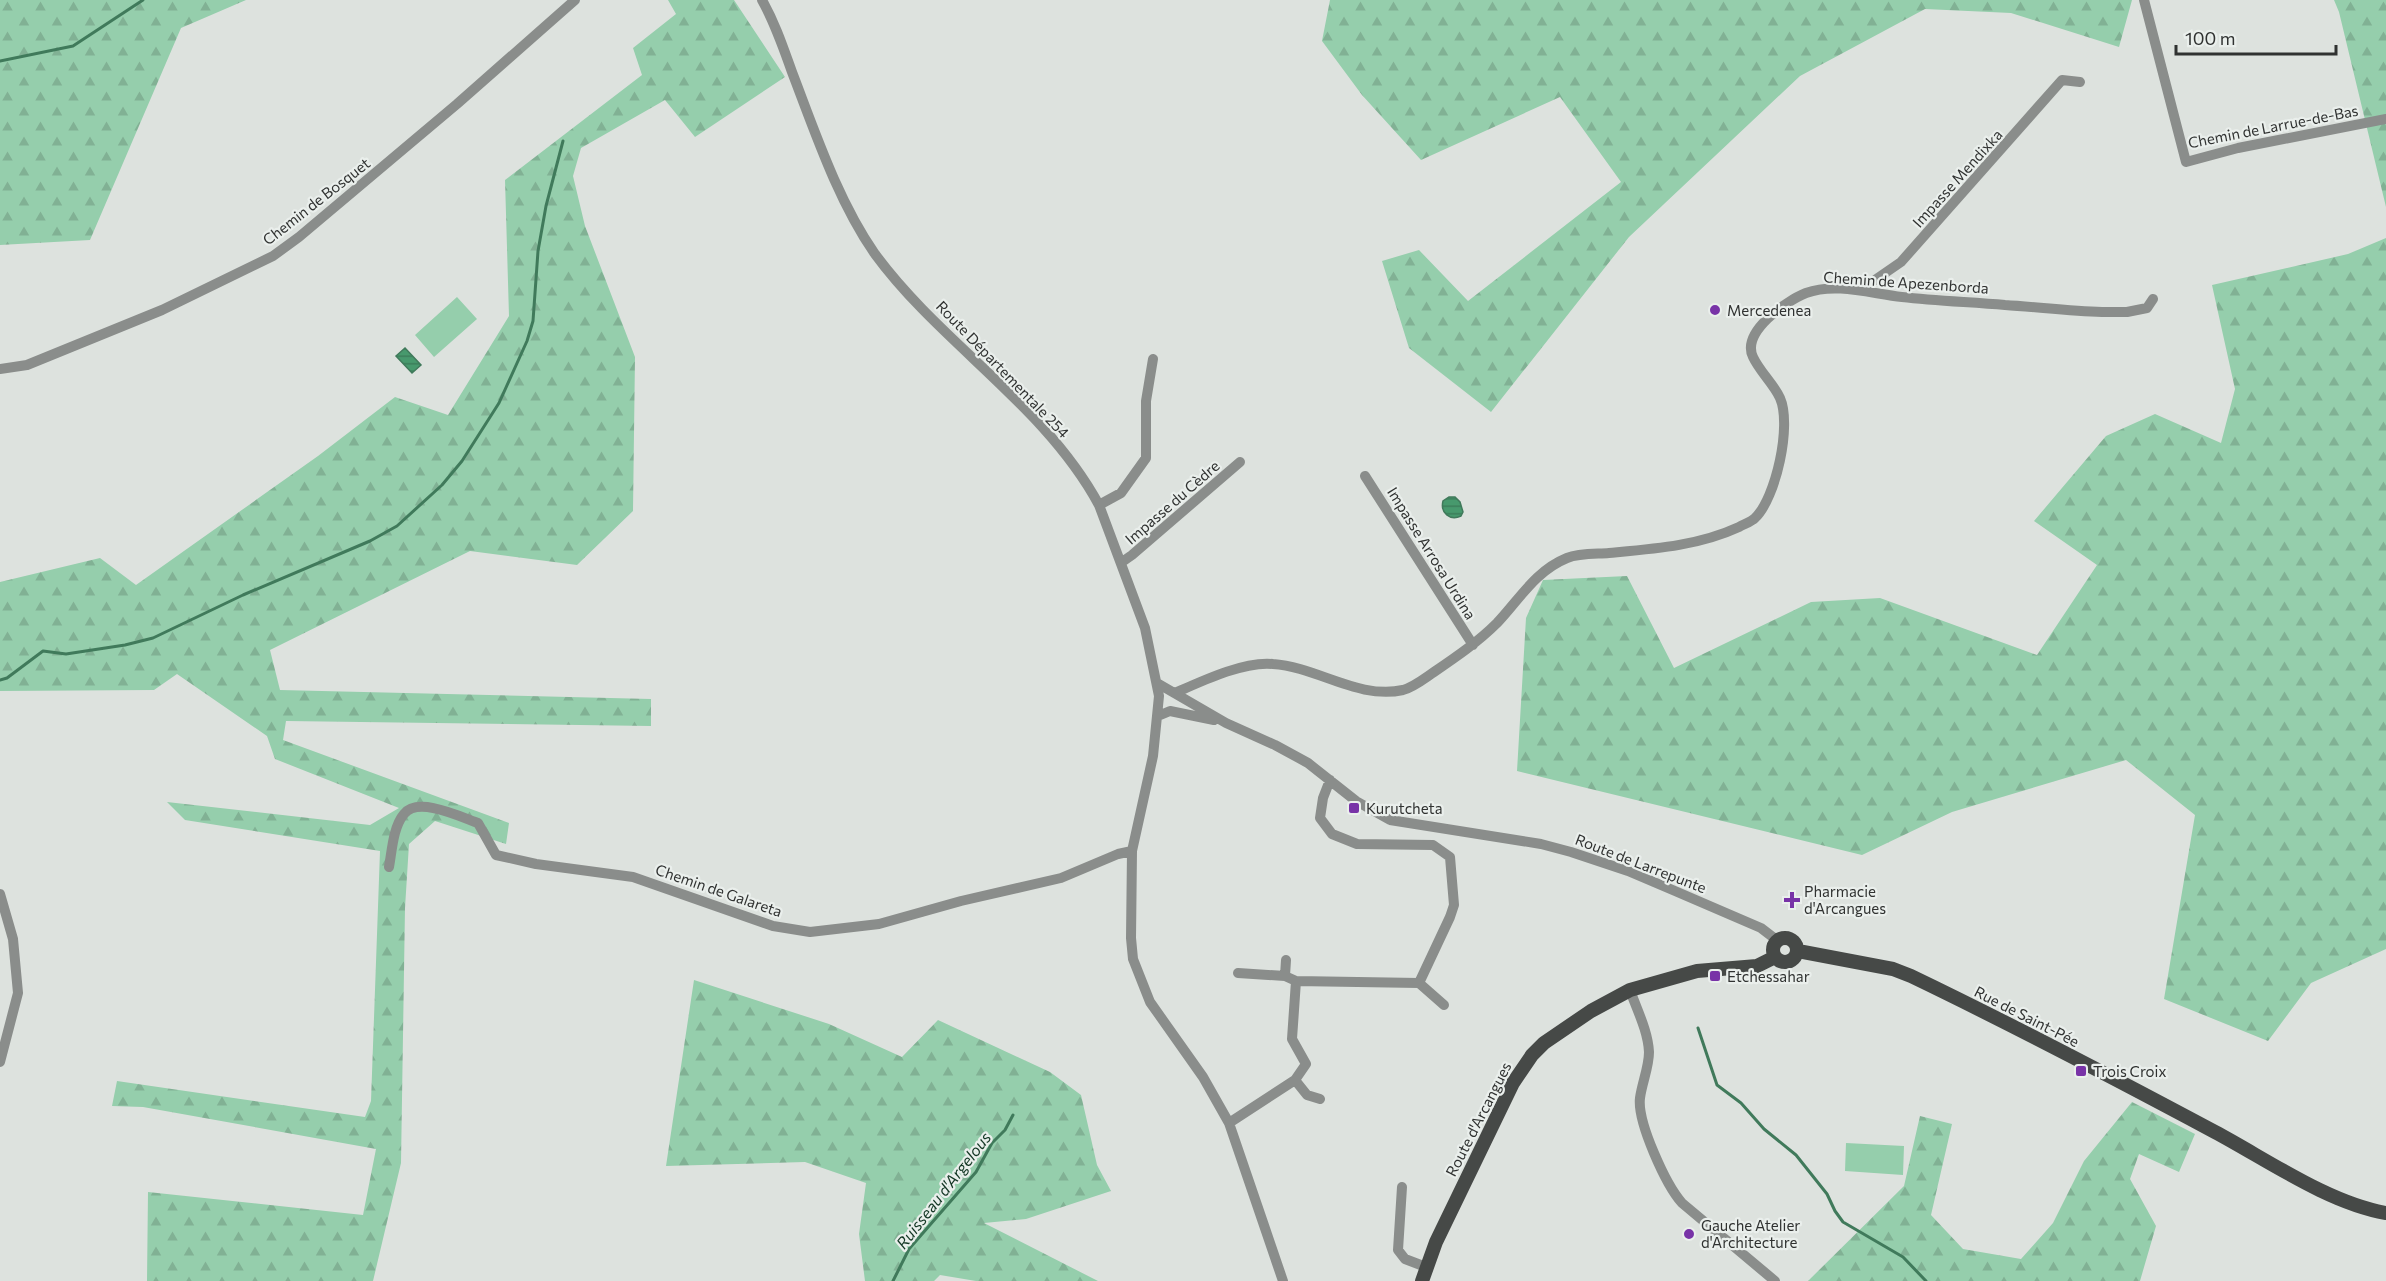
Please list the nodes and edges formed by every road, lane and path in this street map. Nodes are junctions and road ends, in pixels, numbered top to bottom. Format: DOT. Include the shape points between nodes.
graph roads {
  1 [pos="575,0"];
  2 [pos="762,0"];
  3 [pos="2144,0"];
  4 [pos="2080,82"];
  5 [pos="2386,119"];
  6 [pos="1847,290"];
  7 [pos="2153,299"];
  8 [pos="1153,359"];
  9 [pos="0,369"];
  10 [pos="1240,462"];
  11 [pos="1365,476"];
  12 [pos="1099,505"];
  13 [pos="1122,562"];
  14 [pos="1473,645"];
  15 [pos="1208,679"];
  16 [pos="1157,683"];
  17 [pos="1183,698"];
  18 [pos="1175,712"];
  19 [pos="1158,716"];
  20 [pos="1226,723"];
  21 [pos="1330,780"];
  22 [pos="1132,851"];
  23 [pos="389,867"];
  24 [pos="0,894"];
  25 [pos="1778,941"];
  26 [pos="1798,951"];
  27 [pos="1775,957"];
  28 [pos="1287,960"];
  29 [pos="1238,973"];
  30 [pos="1285,976"];
  31 [pos="1296,981"];
  32 [pos="1419,983"];
  33 [pos="1630,990"];
  34 [pos="1444,1005"];
  35 [pos="0,1062"];
  36 [pos="1295,1080"];
  37 [pos="1320,1099"];
  38 [pos="1229,1123"];
  39 [pos="1402,1186"];
  40 [pos="2386,1213"];
  41 [pos="1426,1267"];
  42 [pos="1283,1281"];
  43 [pos="1422,1281"];
  44 [pos="1775,1281"];
  1 -- 9 [label="street, Chemin de Bosquet" via="457,104 273,256 162,310 27,365"];
  2 -- 12 [label="street, Route Départementale 254" via="845,202 865,238 904,289 1000,382 1065,454"];
  3 -- 5 [label="street, Chemin de Larrue-de-Bas" via="2186,162"];
  4 -- 6 [label="street, Impasse Mendixka" via="2062,80 1901,262 1872,282"];
  6 -- 7 [label="street, Chemin de Apezenborda" via="2082,311 2127,312 2146,308"];
  6 -- 14 [label="street, Chemin de Apezenborda" via="1823,288 1805,293 1769,316 1752,343 1752,355 1781,399 1786,424 1768,499 1754,519 1719,536 1667,547 1569,557 1531,583"];
  8 -- 12 [label="street" via="1146,401 1146,458 1121,493"];
  10 -- 13 [label="street, Impasse du Cèdre"];
  11 -- 14 [label="street, Impasse Arrosa Urdina"];
  12 -- 13 [label="street, Route Départementale 254"];
  13 -- 16 [label="street, Route Départementale 254" via="1145,628"];
  14 -- 15 [label="street, Chemin de Apezenborda" via="1406,689 1389,692 1365,690 1310,671 1273,664 1258,664"];
  15 -- 17 [label="street, Chemin de Apezenborda"];
  15 -- 17 [label="street"];
  16 -- 17 [label="street, Route de Larrepunte"];
  16 -- 19 [label="street, Route Départementale 254"];
  17 -- 18 [label="street"];
  17 -- 20 [label="street, Route de Larrepunte"];
  18 -- 19 [label="street, Route de Larrepunte"];
  18 -- 20 [label="street, Route de Larrepunte"];
  19 -- 22 [label="street, Route Départementale 254"];
  20 -- 21 [label="street, Route de Larrepunte" via="1308,763"];
  21 -- 25 [label="street, Route de Larrepunte" via="1368,809 1390,820 1571,852 1718,909 1761,928"];
  21 -- 32 [label="street" via="1320,818 1332,834 1357,844 1433,845 1450,857 1454,904"];
  22 -- 23 [label="street, Chemin de Galareta" via="1061,878 879,924 810,932 773,926 633,877 496,855 478,823 419,806 403,814"];
  22 -- 38 [label="street, Route Départementale 254" via="1131,938 1140,982"];
  24 -- 35 [label="street" via="13,939 18,993"];
  25 -- 26 [label="main road" via="1789,939"];
  25 -- 27 [label="main road"];
  26 -- 27 [label="main road" via="1789,962"];
  26 -- 40 [label="main road, Rue de Saint-Pée" via="1911,976 2151,1097 2319,1189 2354,1205"];
  27 -- 33 [label="main road, Route d'Arcangues" via="1757,966 1697,971"];
  28 -- 30 [label="street"];
  29 -- 30 [label="street"];
  30 -- 31 [label="street"];
  31 -- 32 [label="street"];
  31 -- 36 [label="street" via="1292,1039 1306,1064"];
  32 -- 34 [label="street"];
  33 -- 41 [label="main road, Route d'Arcangues" via="1566,1027 1527,1062 1513,1083"];
  33 -- 44 [label="street" via="1649,1053 1640,1116 1666,1180 1683,1203"];
  36 -- 37 [label="street" via="1307,1095"];
  36 -- 38 [label="street"];
  38 -- 42 [label="street, Route Départementale 254"];
  39 -- 41 [label="street" via="1398,1250 1405,1259"];
  41 -- 43 [label="main road, Route d'Arcangues"];
}
